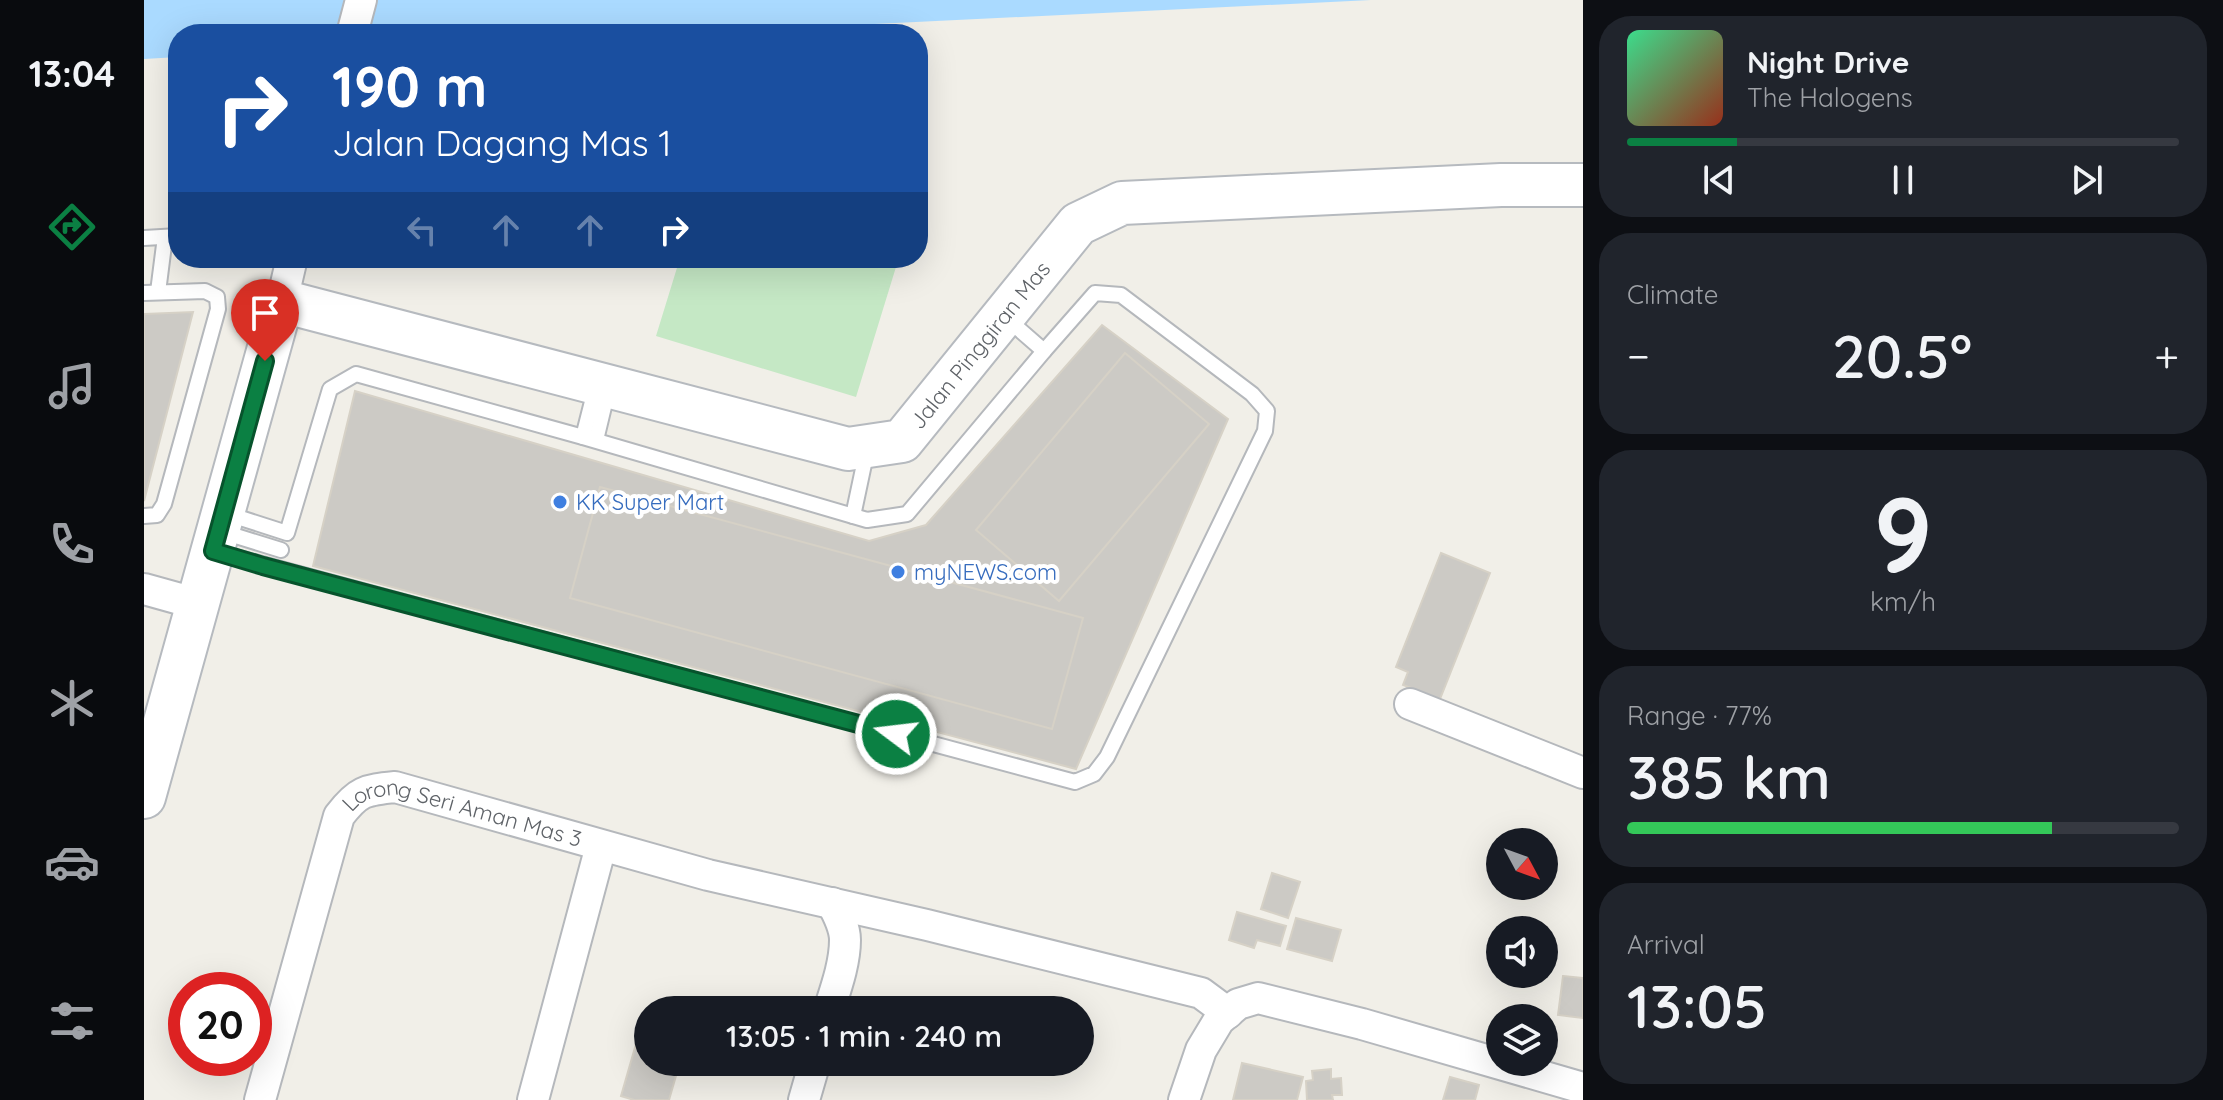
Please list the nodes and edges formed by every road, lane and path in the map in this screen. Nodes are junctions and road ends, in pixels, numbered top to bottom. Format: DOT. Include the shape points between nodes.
graph roads {
  1 [pos="361,0"];
  2 [pos="355,24"];
  3 [pos="1583,185"];
  4 [pos="168,236"];
  5 [pos="144,238"];
  6 [pos="168,244"];
  7 [pos="290,268"];
  8 [pos="151,292"];
  9 [pos="282,301"];
  10 [pos="1003,316"];
  11 [pos="1044,351"];
  12 [pos="602,386"];
  13 [pos="590,438"];
  14 [pos="867,446"];
  15 [pos="144,516"];
  16 [pos="853,516"];
  17 [pos="218,531"];
  18 [pos="269,567"];
  19 [pos="144,589"];
  20 [pos="198,604"];
  21 [pos="1410,704"];
  22 [pos="1583,773"];
  23 [pos="144,797"];
  24 [pos="601,846"];
  25 [pos="832,903"];
  26 [pos="834,996"];
  27 [pos="1228,1013"];
  28 [pos="811,1076"];
  29 [pos="1583,1088"];
  30 [pos="260,1100"];
  31 [pos="533,1100"];
  32 [pos="804,1100"];
  33 [pos="1184,1100"];
  1 -- 2 [label="street"];
  3 -- 10 [label="street, Jalan Pinggiran Mas" via="1122,203 1078,224"];
  4 -- 5 [label="lane"];
  6 -- 8 [label="lane"];
  7 -- 9 [label="street"];
  8 -- 15 [label="lane" via="205,291 217,297 218,309 164,504 157,515"];
  9 -- 12 [label="street, Jalan Pinggiran Mas"];
  9 -- 17 [label="street"];
  10 -- 11 [label="lane"];
  10 -- 14 [label="street, Jalan Pinggiran Mas" via="902,441"];
  11 -- 16 [label="lane" via="907,514 867,520"];
  11 -- 18 [label="lane" via="1095,293 1121,295 1267,411 1265,431 1107,757 1094,774 1075,782"];
  12 -- 13 [label="lane"];
  12 -- 14 [label="street, Jalan Pinggiran Mas" via="848,449"];
  13 -- 16 [label="lane"];
  13 -- 17 [label="lane" via="356,374 330,389 287,533"];
  14 -- 16 [label="lane"];
  17 -- 18 [label="lane"];
  17 -- 18 [label="lane" via="278,550"];
  17 -- 20 [label="street"];
  19 -- 20 [label="street"];
  20 -- 23 [label="street"];
  21 -- 22 [label="street"];
  24 -- 25 [label="street, Lorong Seri Aman Mas 3"];
  24 -- 30 [label="street, Lorong Seri Aman Mas 3" via="395,787 353,797 339,816"];
  24 -- 31 [label="street"];
  25 -- 26 [label="street" via="845,938"];
  25 -- 27 [label="street, Lorong Seri Aman Mas 3" via="1201,993"];
  27 -- 29 [label="street" via="1258,998"];
  27 -- 33 [label="street" via="1201,1050"];
  28 -- 32 [label="street"];
}
